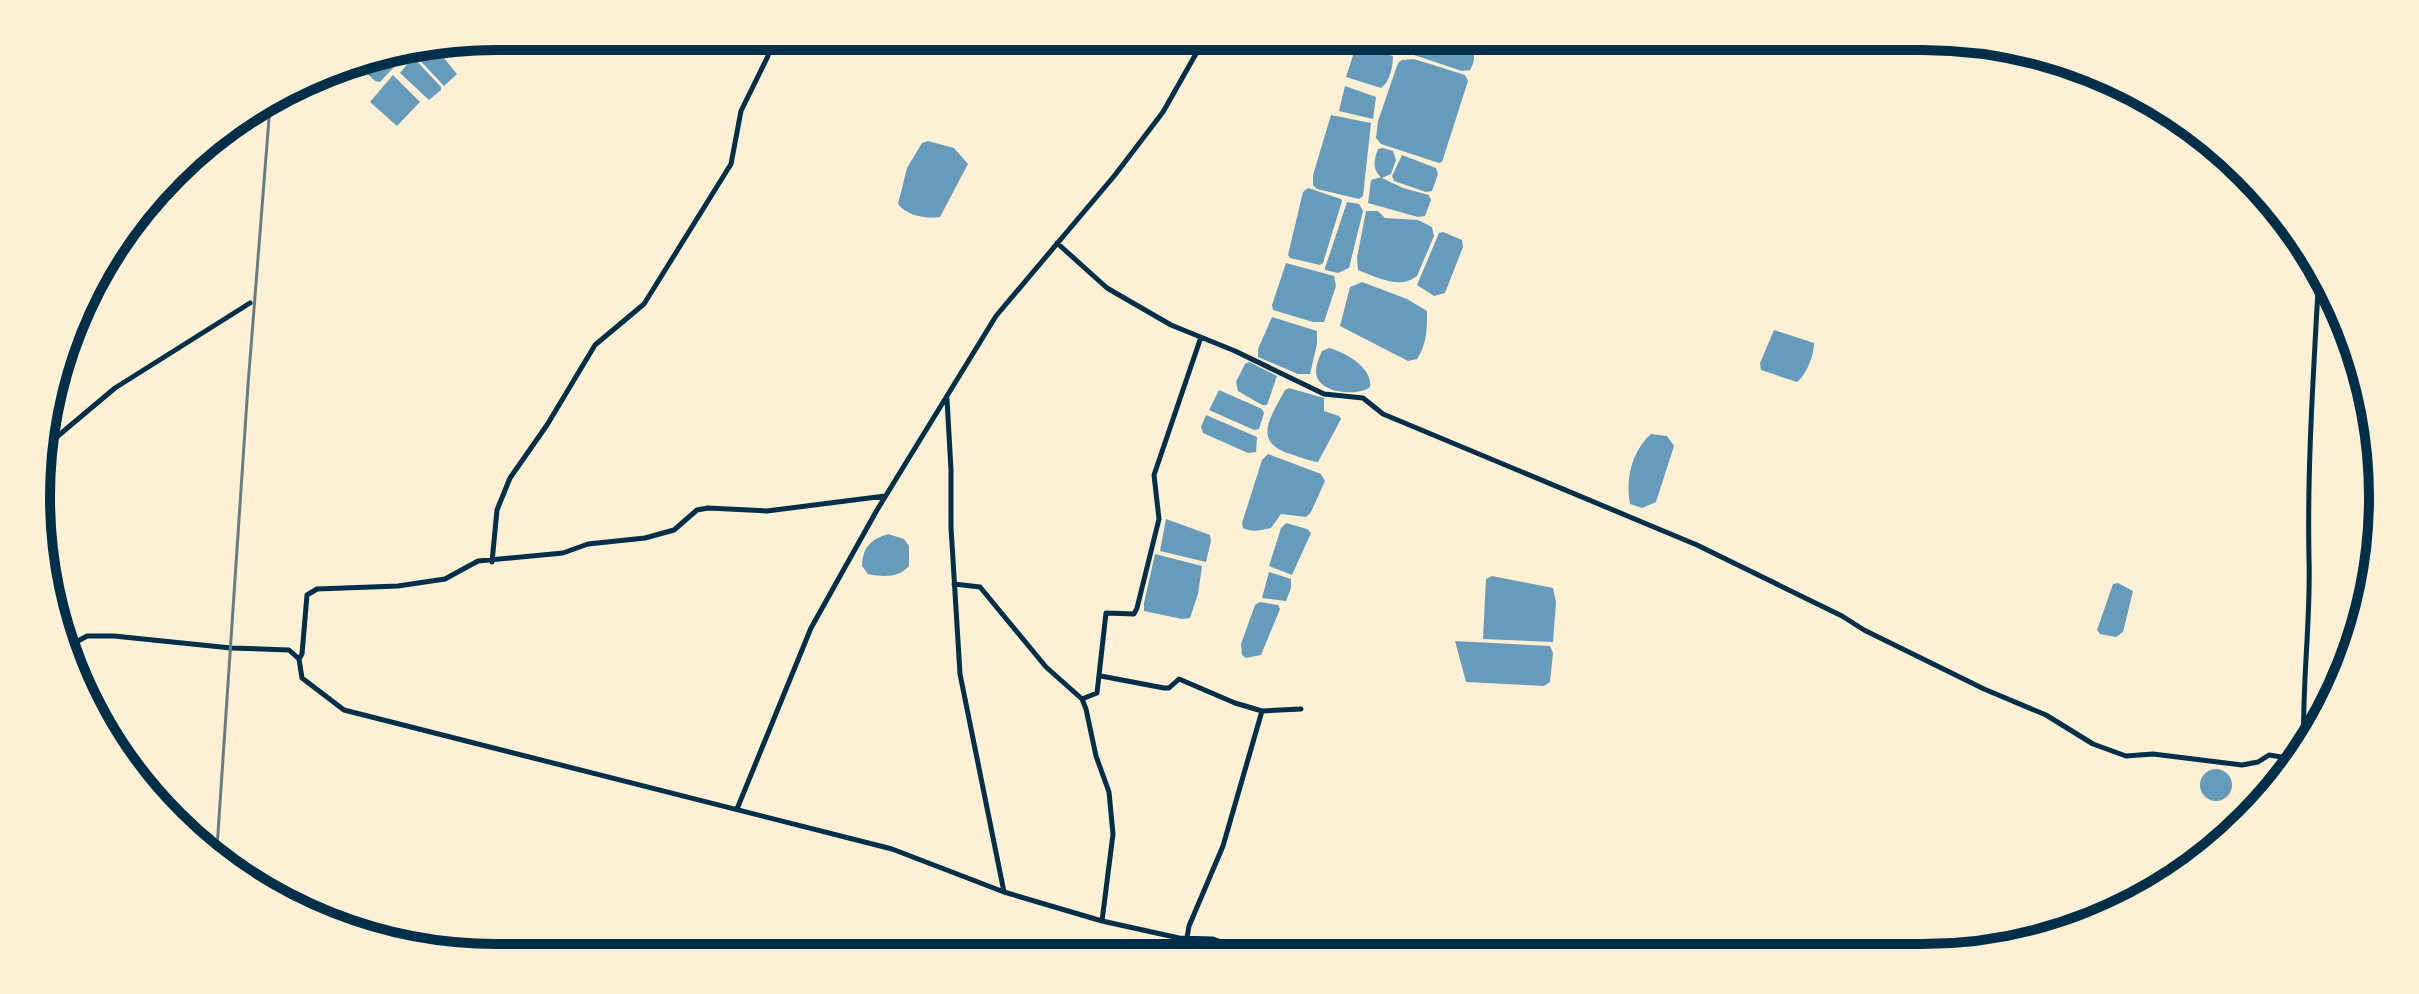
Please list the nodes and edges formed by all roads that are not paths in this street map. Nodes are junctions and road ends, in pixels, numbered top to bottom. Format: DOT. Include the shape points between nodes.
graph roads {
  1 [pos="768,50"];
  2 [pos="1198,50"];
  3 [pos="1057,243"];
  4 [pos="2318,290"];
  5 [pos="250,303"];
  6 [pos="1201,337"];
  7 [pos="947,398"];
  8 [pos="54,439"];
  9 [pos="886,496"];
  10 [pos="492,562"];
  11 [pos="954,584"];
  12 [pos="75,643"];
  13 [pos="299,659"];
  14 [pos="1100,676"];
  15 [pos="1082,699"];
  16 [pos="1301,709"];
  17 [pos="1262,711"];
  18 [pos="2303,730"];
  19 [pos="2285,758"];
  20 [pos="737,809"];
  21 [pos="1004,892"];
  22 [pos="1102,921"];
  23 [pos="1187,938"];
  24 [pos="1227,944"];
  1 -- 10 [label="street" via="741,111 731,164 644,304 595,345 510,478 497,510"];
  2 -- 3 [label="street" via="1163,112"];
  3 -- 6 [label="street" via="1107,288"];
  3 -- 7 [label="street" via="996,316"];
  4 -- 18 [label="street"];
  5 -- 8 [label="street" via="115,388"];
  6 -- 14 [label="street" via="1154,475 1159,519 1137,608 1134,614 1106,613"];
  6 -- 19 [label="street" via="1324,394 1363,398 1383,414 1697,545 2046,715 2093,744 2126,756 2153,754 2242,765 2269,755"];
  7 -- 9 [label="street"];
  7 -- 11 [label="street"];
  9 -- 10 [label="street" via="767,511 708,508 697,510 674,530 645,538"];
  9 -- 20 [label="street" via="811,628"];
  10 -- 13 [label="street" via="478,561 429,582 309,591"];
  11 -- 15 [label="street" via="980,587 1046,667"];
  11 -- 21 [label="street" via="960,674"];
  12 -- 13 [label="street" via="87,636 114,636 289,650"];
  13 -- 20 [label="street" via="302,678 344,710"];
  14 -- 15 [label="street" via="1097,693"];
  14 -- 17 [label="street" via="1164,688 1179,679"];
  15 -- 22 [label="street" via="1109,792 1113,834"];
  16 -- 17 [label="street"];
  17 -- 23 [label="street" via="1223,846"];
  20 -- 21 [label="street" via="892,849"];
  21 -- 22 [label="street"];
  22 -- 23 [label="street"];
  23 -- 24 [label="street"];
}
